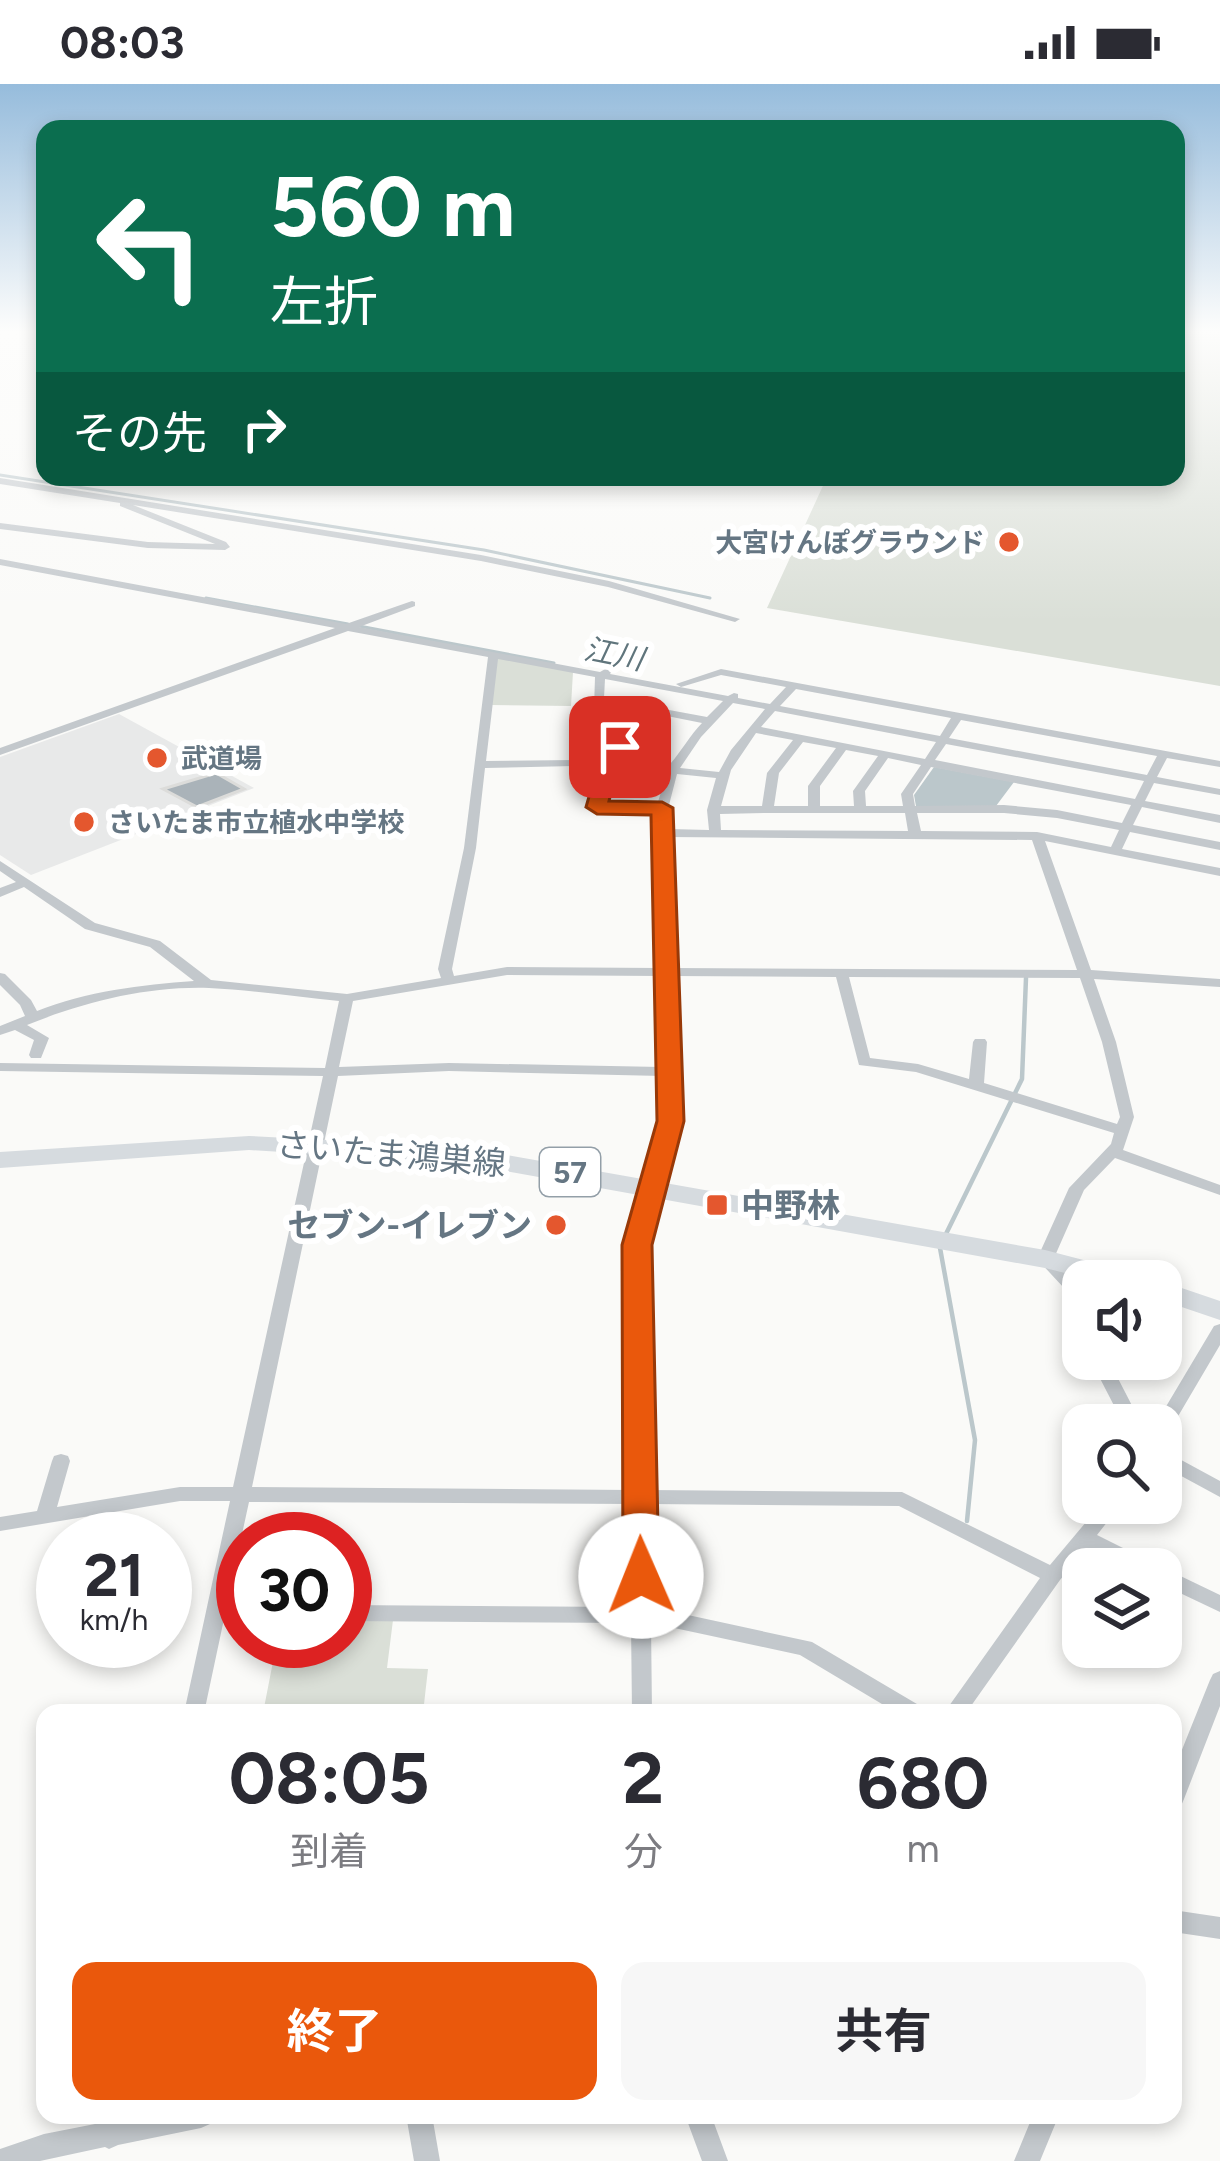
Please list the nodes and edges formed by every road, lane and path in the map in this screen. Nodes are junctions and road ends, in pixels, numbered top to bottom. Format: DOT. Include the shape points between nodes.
graph roads {
  1 [pos="0,481"];
  2 [pos="36,485"];
  3 [pos="42,486"];
  4 [pos="102,493"];
  5 [pos="0,526"];
  6 [pos="0,562"];
  7 [pos="412,604"];
  8 [pos="735,620"];
  9 [pos="353,625"];
  10 [pos="494,654"];
  11 [pos="604,673"];
  12 [pos="681,684"];
  13 [pos="793,686"];
  14 [pos="733,697"];
  15 [pos="599,700"];
  16 [pos="775,705"];
  17 [pos="656,710"];
  18 [pos="958,716"];
  19 [pos="709,721"];
  20 [pos="754,729"];
  21 [pos="943,737"];
  22 [pos="800,738"];
  23 [pos="843,746"];
  24 [pos="620,747"];
  25 [pos="0,752"];
  26 [pos="885,754"];
  27 [pos="1163,754"];
  28 [pos="927,762"];
  29 [pos="1220,764"];
  30 [pos="478,765"];
  31 [pos="607,768"];
  32 [pos="670,770"];
  33 [pos="719,776"];
  34 [pos="1152,776"];
  35 [pos="1220,789"];
  36 [pos="1138,803"];
  37 [pos="662,808"];
  38 [pos="767,809"];
  39 [pos="814,809"];
  40 [pos="860,809"];
  41 [pos="910,809"];
  42 [pos="713,810"];
  43 [pos="1220,819"];
  44 [pos="1126,827"];
  45 [pos="663,833"];
  46 [pos="715,834"];
  47 [pos="915,834"];
  48 [pos="1037,836"];
  49 [pos="1220,846"];
  50 [pos="1115,850"];
  51 [pos="0,865"];
  52 [pos="1220,872"];
  53 [pos="26,882"];
  54 [pos="0,893"];
  55 [pos="663,970"];
  56 [pos="841,971"];
  57 [pos="1086,974"];
  58 [pos="0,977"];
  59 [pos="449,980"];
  60 [pos="1220,983"];
  61 [pos="207,984"];
  62 [pos="347,998"];
  63 [pos="33,1018"];
  64 [pos="16,1025"];
  65 [pos="0,1031"];
  66 [pos="980,1042"];
  67 [pos="36,1055"];
  68 [pos="0,1067"];
  69 [pos="330,1072"];
  70 [pos="671,1072"];
  71 [pos="976,1086"];
  72 [pos="1123,1131"];
  73 [pos="314,1144"];
  74 [pos="1114,1152"];
  75 [pos="0,1160"];
  76 [pos="655,1187"];
  77 [pos="1220,1190"];
  78 [pos="1045,1259"];
  79 [pos="1062,1263"];
  80 [pos="1062,1276"];
  81 [pos="1182,1297"];
  82 [pos="1220,1311"];
  83 [pos="1220,1330"];
  84 [pos="1176,1404"];
  85 [pos="61,1461"];
  86 [pos="1182,1468"];
  87 [pos="1220,1490"];
  88 [pos="240,1492"];
  89 [pos="640,1496"];
  90 [pos="46,1512"];
  91 [pos="78,1512"];
  92 [pos="236,1512"];
  93 [pos="36,1519"];
  94 [pos="0,1524"];
  95 [pos="1096,1524"];
  96 [pos="1085,1538"];
  97 [pos="1105,1548"];
  98 [pos="1053,1575"];
  99 [pos="1182,1585"];
  100 [pos="1220,1604"];
  101 [pos="216,1611"];
  102 [pos="372,1613"];
  103 [pos="641,1616"];
  104 [pos="1220,1680"];
  105 [pos="196,1704"];
  106 [pos="642,1704"];
  107 [pos="900,1704"];
  108 [pos="960,1704"];
  109 [pos="1182,1776"];
  110 [pos="1182,1922"];
  111 [pos="1220,1928"];
  112 [pos="421,2124"];
  113 [pos="701,2124"];
  114 [pos="1043,2124"];
  115 [pos="112,2126"];
  116 [pos="1034,2158"];
  117 [pos="3,2161"];
  118 [pos="427,2161"];
  119 [pos="715,2161"];
  1 -- 2 [label="street"];
  3 -- 4 [label="street"];
  4 -- 5 [label="street" via="225,547"];
  4 -- 8 [label="street" via="496,560"];
  6 -- 9 [label="street"];
  7 -- 9 [label="street"];
  9 -- 10 [label="street"];
  9 -- 11 [label="street"];
  9 -- 25 [label="street"];
  10 -- 11 [label="street"];
  10 -- 30 [label="street"];
  11 -- 12 [label="street"];
  11 -- 14 [label="street"];
  11 -- 15 [label="street"];
  12 -- 13 [label="street" via="721,672"];
  12 -- 14 [label="street"];
  13 -- 16 [label="street"];
  13 -- 18 [label="street"];
  14 -- 16 [label="street"];
  14 -- 19 [label="street"];
  15 -- 17 [label="street"];
  15 -- 24 [label="street" via="599,741"];
  16 -- 20 [label="street"];
  16 -- 21 [label="street"];
  17 -- 19 [label="street"];
  17 -- 24 [label="street"];
  18 -- 21 [label="street"];
  18 -- 27 [label="street"];
  19 -- 32 [label="street"];
  20 -- 22 [label="street"];
  20 -- 33 [label="street"];
  21 -- 28 [label="street"];
  21 -- 34 [label="street"];
  22 -- 23 [label="street"];
  22 -- 38 [label="street" via="772,773"];
  23 -- 26 [label="street"];
  23 -- 39 [label="street" via="814,786"];
  24 -- 31 [label="street"];
  26 -- 28 [label="street"];
  26 -- 40 [label="street" via="860,791"];
  27 -- 29 [label="street"];
  27 -- 34 [label="street"];
  28 -- 36 [label="street"];
  28 -- 41 [label="street" via="907,794"];
  30 -- 31 [label="street"];
  30 -- 59 [label="street"];
  31 -- 37 [label="street" via="597,807"];
  32 -- 33 [label="street"];
  32 -- 37 [label="street"];
  33 -- 42 [label="street"];
  34 -- 35 [label="street"];
  34 -- 36 [label="street"];
  36 -- 43 [label="street"];
  36 -- 44 [label="street"];
  37 -- 45 [label="street"];
  38 -- 39 [label="street"];
  38 -- 42 [label="street"];
  39 -- 40 [label="street"];
  40 -- 41 [label="street"];
  41 -- 44 [label="street" via="1040,812"];
  41 -- 47 [label="street"];
  42 -- 46 [label="street"];
  44 -- 49 [label="street"];
  44 -- 50 [label="street"];
  45 -- 46 [label="street"];
  45 -- 55 [label="street"];
  46 -- 47 [label="street"];
  47 -- 48 [label="street"];
  48 -- 50 [label="street"];
  48 -- 57 [label="street"];
  50 -- 52 [label="street"];
  51 -- 53 [label="street"];
  53 -- 54 [label="street"];
  53 -- 61 [label="street" via="90,926 155,944"];
  55 -- 56 [label="street"];
  55 -- 59 [label="street" via="507,971"];
  55 -- 70 [label="street"];
  56 -- 57 [label="street"];
  56 -- 71 [label="street" via="864,1063"];
  57 -- 60 [label="street"];
  57 -- 72 [label="street" via="1114,1061"];
  58 -- 63 [label="street"];
  59 -- 62 [label="street"];
  61 -- 62 [label="street"];
  61 -- 63 [label="street" via="103,995"];
  62 -- 69 [label="street"];
  63 -- 64 [label="street"];
  64 -- 65 [label="street"];
  64 -- 67 [label="street" via="42,1038"];
  66 -- 71 [label="street"];
  68 -- 69 [label="street"];
  69 -- 70 [label="street"];
  69 -- 73 [label="street"];
  70 -- 76 [label="street"];
  71 -- 72 [label="street"];
  72 -- 74 [label="street"];
  73 -- 75 [label="main road, さいたま鴻巣線 / 57" via="175,1145"];
  73 -- 76 [label="main road, さいたま鴻巣線 / 57" via="461,1155"];
  73 -- 88 [label="street"];
  74 -- 77 [label="street"];
  74 -- 78 [label="street" via="1077,1188"];
  76 -- 78 [label="main road, さいたま鴻巣線 / 57"];
  76 -- 89 [label="street" via="637,1245"];
  78 -- 79 [label="main road, さいたま鴻巣線 / 57"];
  78 -- 80 [label="street"];
  81 -- 82 [label="main road"];
  83 -- 84 [label="street"];
  85 -- 90 [label="street"];
  86 -- 87 [label="street"];
  88 -- 89 [label="street"];
  88 -- 91 [label="street"];
  88 -- 92 [label="street"];
  89 -- 98 [label="street" via="902,1499"];
  89 -- 103 [label="street"];
  93 -- 94 [label="street"];
  95 -- 96 [label="street"];
  96 -- 97 [label="street"];
  96 -- 98 [label="street"];
  98 -- 108 [label="street"];
  99 -- 100 [label="street"];
  101 -- 105 [label="street"];
  102 -- 103 [label="street"];
  103 -- 106 [label="street"];
  103 -- 107 [label="street" via="806,1648"];
  104 -- 109 [label="street"];
  110 -- 111 [label="street"];
  112 -- 118 [label="street"];
  113 -- 119 [label="street"];
  114 -- 116 [label="street"];
  115 -- 117 [label="street"];
}
